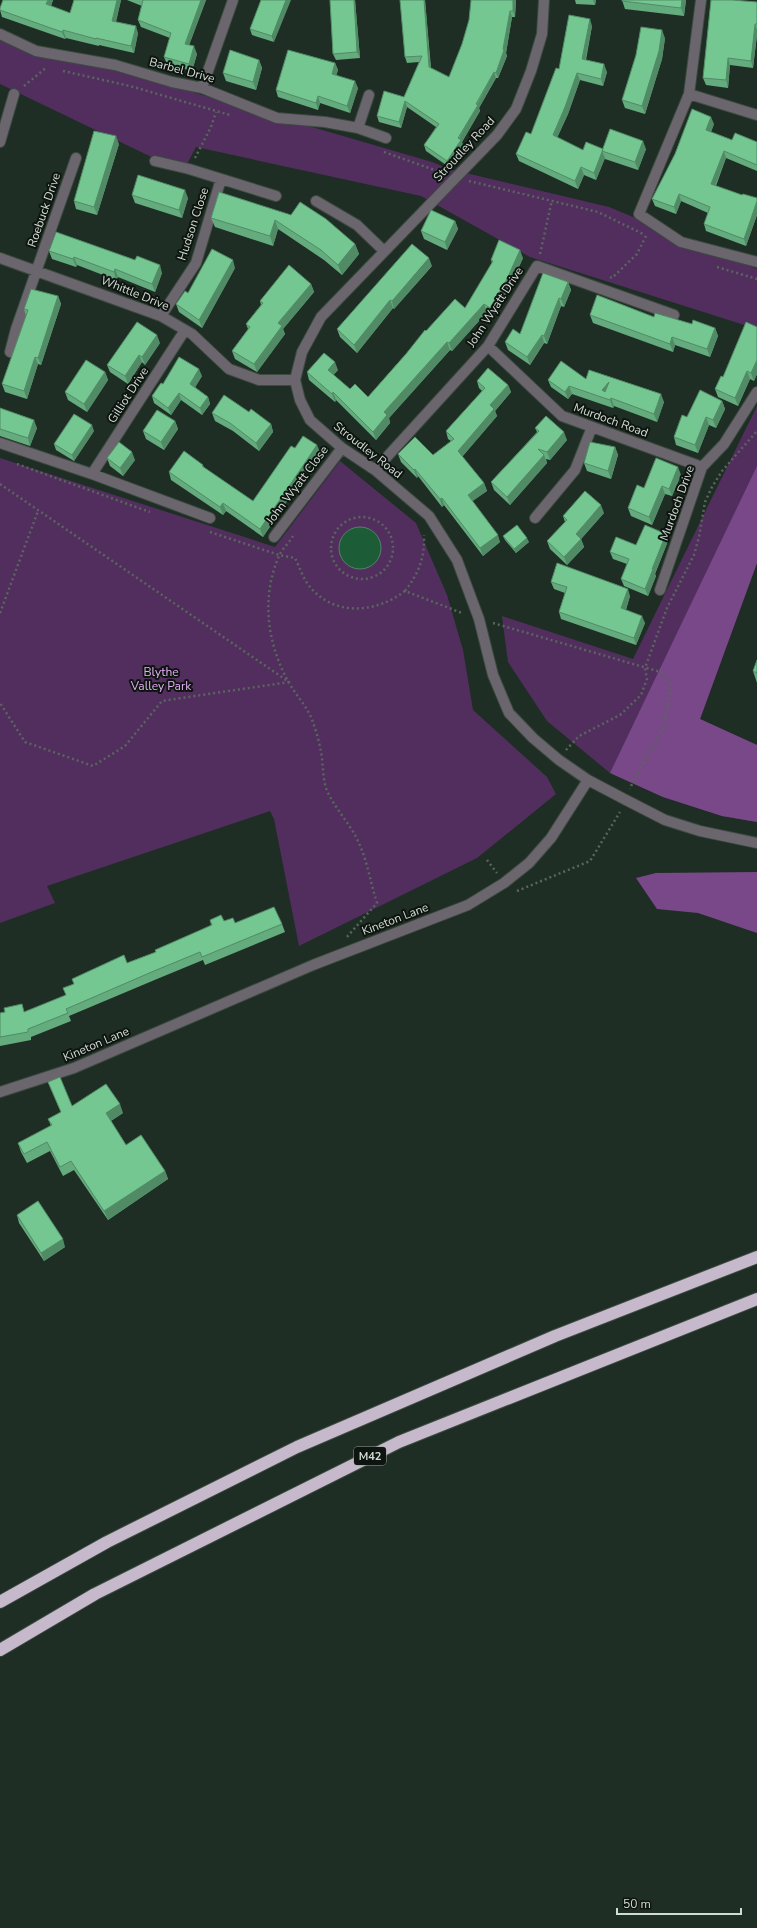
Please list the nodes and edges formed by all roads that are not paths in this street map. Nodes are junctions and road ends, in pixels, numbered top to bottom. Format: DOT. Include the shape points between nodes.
graph roads {
  1 [pos="233,0"];
  2 [pos="544,0"];
  3 [pos="701,0"];
  4 [pos="0,34"];
  5 [pos="202,88"];
  6 [pos="14,94"];
  7 [pos="689,94"];
  8 [pos="369,95"];
  9 [pos="757,115"];
  10 [pos="358,128"];
  11 [pos="386,138"];
  12 [pos="0,142"];
  13 [pos="76,158"];
  14 [pos="155,161"];
  15 [pos="221,179"];
  16 [pos="276,196"];
  17 [pos="316,201"];
  18 [pos="384,251"];
  19 [pos="0,258"];
  20 [pos="757,262"];
  21 [pos="37,271"];
  22 [pos="674,315"];
  23 [pos="161,316"];
  24 [pos="185,330"];
  25 [pos="488,346"];
  26 [pos="10,352"];
  27 [pos="295,380"];
  28 [pos="757,392"];
  29 [pos="592,427"];
  30 [pos="0,443"];
  31 [pos="342,448"];
  32 [pos="702,467"];
  33 [pos="375,470"];
  34 [pos="92,474"];
  35 [pos="210,518"];
  36 [pos="535,518"];
  37 [pos="274,537"];
  38 [pos="660,590"];
  39 [pos="588,780"];
  40 [pos="757,843"];
  41 [pos="0,1092"];
  42 [pos="757,1257"];
  43 [pos="757,1299"];
  44 [pos="0,1602"];
  45 [pos="0,1650"];
  1 -- 5 [label="street"];
  2 -- 18 [label="street, Stroudley Road" via="542,34 516,109 497,135"];
  3 -- 7 [label="street"];
  4 -- 5 [label="street, Barbel Drive" via="36,51 115,65"];
  5 -- 10 [label="street, Barbel Drive" via="277,118"];
  6 -- 12 [label="street"];
  7 -- 9 [label="street"];
  7 -- 20 [label="street" via="639,214 682,242"];
  8 -- 10 [label="street"];
  10 -- 11 [label="street, Barbel Drive"];
  13 -- 21 [label="street, Roebuck Drive"];
  14 -- 15 [label="street, Hudson Close"];
  15 -- 16 [label="street, Hudson Close"];
  15 -- 23 [label="street, Hudson Close" via="196,263"];
  17 -- 18 [label="street" via="357,225"];
  18 -- 27 [label="street, Stroudley Road" via="321,317 302,352"];
  19 -- 21 [label="street, Whittle Drive"];
  21 -- 23 [label="street, Whittle Drive"];
  21 -- 26 [label="street, Roebuck Drive"];
  22 -- 25 [label="street, John Wyatt Drive" via="537,266"];
  23 -- 24 [label="street, Whittle Drive"];
  24 -- 27 [label="street, Whittle Drive" via="229,369 259,380"];
  24 -- 34 [label="street, Gilliot Drive"];
  25 -- 29 [label="street, Murdoch Road" via="562,416"];
  25 -- 33 [label="street, John Wyatt Drive"];
  27 -- 31 [label="street, Stroudley Road" via="300,400 310,420"];
  28 -- 32 [label="street, Murdoch Drive" via="724,444"];
  29 -- 32 [label="street, Murdoch Road"];
  29 -- 36 [label="street" via="575,470"];
  30 -- 34 [label="street"];
  31 -- 33 [label="street, Stroudley Road"];
  31 -- 37 [label="street, John Wyatt Close"];
  32 -- 38 [label="street, Murdoch Drive"];
  33 -- 39 [label="street, Stroudley Road" via="429,516 457,560 509,713 533,738"];
  34 -- 35 [label="street"];
  39 -- 40 [label="street" via="665,820 700,832"];
  39 -- 41 [label="street, Kineton Lane" via="551,838 529,863 468,905 327,959 74,1068"];
  42 -- 44 [label="highway" via="555,1336 297,1447 108,1542"];
  43 -- 45 [label="highway, M42" via="399,1442 95,1594"];
}
